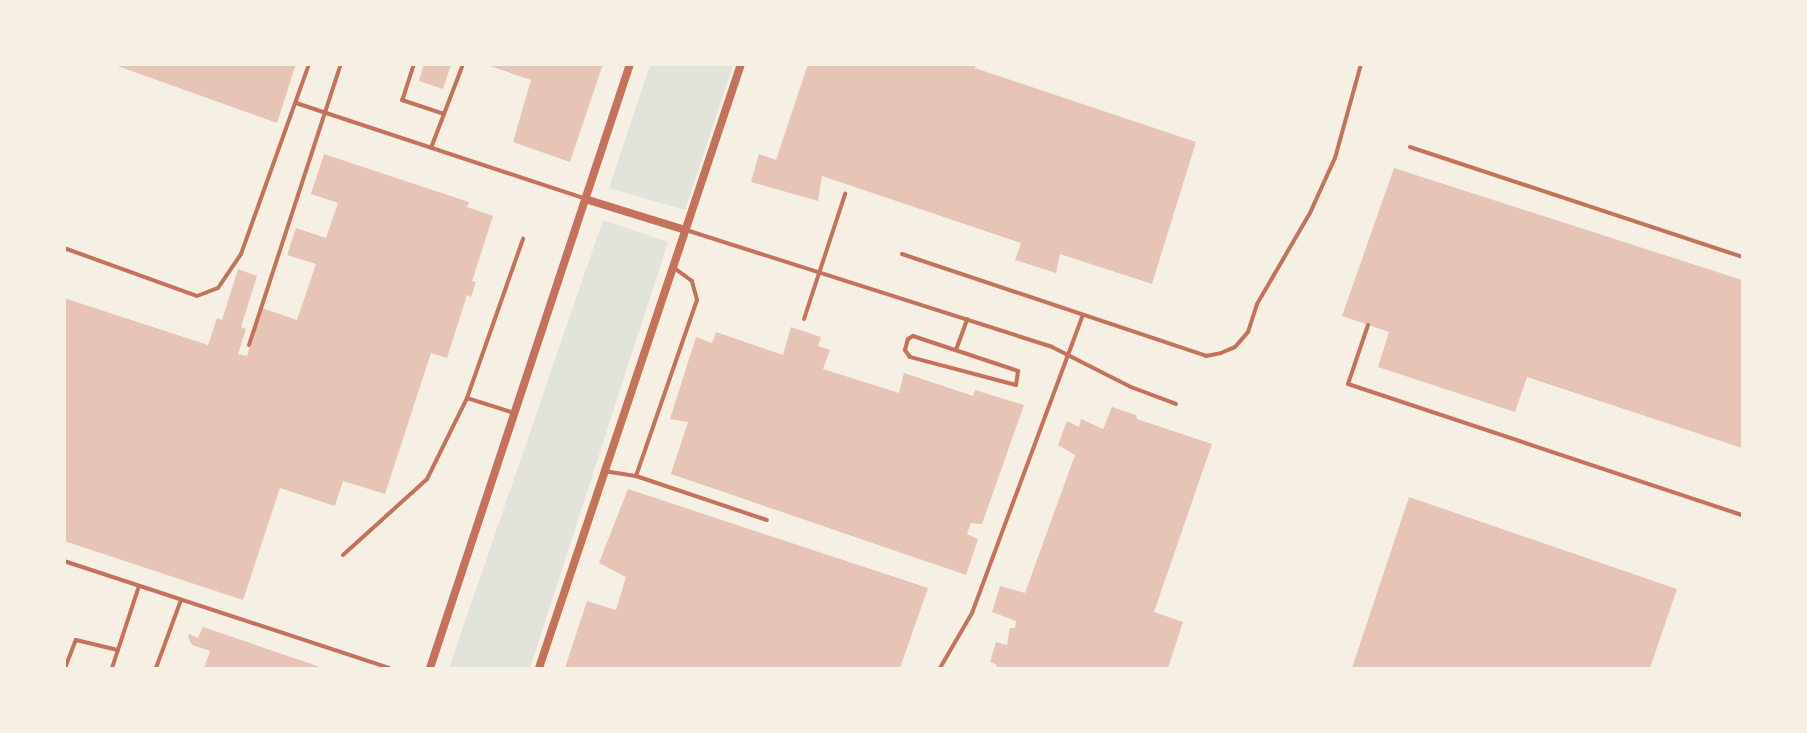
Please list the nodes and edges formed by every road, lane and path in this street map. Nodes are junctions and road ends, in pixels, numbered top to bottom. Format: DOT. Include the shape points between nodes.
graph roads {
  1 [pos="309,64"];
  2 [pos="341,64"];
  3 [pos="414,64"];
  4 [pos="463,64"];
  5 [pos="630,64"];
  6 [pos="741,64"];
  7 [pos="1360,64"];
  8 [pos="296,103"];
  9 [pos="326,113"];
  10 [pos="444,114"];
  11 [pos="1410,147"];
  12 [pos="431,148"];
  13 [pos="846,194"];
  14 [pos="585,199"];
  15 [pos="685,230"];
  16 [pos="523,238"];
  17 [pos="64,248"];
  18 [pos="902,254"];
  19 [pos="1743,257"];
  20 [pos="672,266"];
  21 [pos="818,272"];
  22 [pos="1083,315"];
  23 [pos="804,319"];
  24 [pos="967,319"];
  25 [pos="1368,325"];
  26 [pos="249,345"];
  27 [pos="956,350"];
  28 [pos="1070,355"];
  29 [pos="468,398"];
  30 [pos="1176,404"];
  31 [pos="514,413"];
  32 [pos="603,471"];
  33 [pos="636,476"];
  34 [pos="1743,515"];
  35 [pos="767,520"];
  36 [pos="343,555"];
  37 [pos="64,561"];
  38 [pos="139,586"];
  39 [pos="181,600"];
  40 [pos="118,650"];
  41 [pos="65,669"];
  42 [pos="112,669"];
  43 [pos="156,669"];
  44 [pos="389,669"];
  45 [pos="430,669"];
  46 [pos="539,669"];
  47 [pos="940,669"];
  1 -- 8 [label="lane"];
  2 -- 9 [label="lane"];
  3 -- 10 [label="lane" via="402,100"];
  4 -- 10 [label="lane"];
  5 -- 14 [label="street"];
  6 -- 15 [label="street"];
  7 -- 22 [label="lane" via="1335,158 1310,213 1257,304 1248,332 1235,346 1206,356"];
  8 -- 9 [label="lane"];
  8 -- 17 [label="lane" via="241,254 228,278 209,294 196,296"];
  9 -- 12 [label="lane"];
  9 -- 26 [label="lane"];
  10 -- 12 [label="lane"];
  11 -- 19 [label="lane"];
  12 -- 14 [label="lane"];
  13 -- 21 [label="lane"];
  14 -- 15 [label="street"];
  14 -- 31 [label="street"];
  15 -- 20 [label="street"];
  15 -- 21 [label="lane"];
  16 -- 29 [label="lane"];
  18 -- 22 [label="lane"];
  20 -- 32 [label="street"];
  20 -- 33 [label="lane" via="692,280 697,300"];
  21 -- 23 [label="lane"];
  21 -- 24 [label="lane"];
  22 -- 28 [label="lane"];
  24 -- 27 [label="lane"];
  24 -- 28 [label="lane"];
  25 -- 34 [label="lane" via="1348,384"];
  27 -- 27 [label="lane" via="913,336 905,350 909,357 1016,385 1018,371"];
  28 -- 30 [label="lane" via="1131,387"];
  28 -- 47 [label="lane" via="972,613"];
  29 -- 31 [label="lane"];
  29 -- 36 [label="lane" via="427,479"];
  31 -- 45 [label="street"];
  32 -- 33 [label="lane"];
  32 -- 46 [label="street"];
  33 -- 35 [label="lane"];
  37 -- 38 [label="lane"];
  38 -- 39 [label="lane"];
  38 -- 40 [label="lane"];
  39 -- 43 [label="lane"];
  39 -- 44 [label="lane"];
  40 -- 41 [label="lane" via="76,640"];
  40 -- 42 [label="lane"];
}
